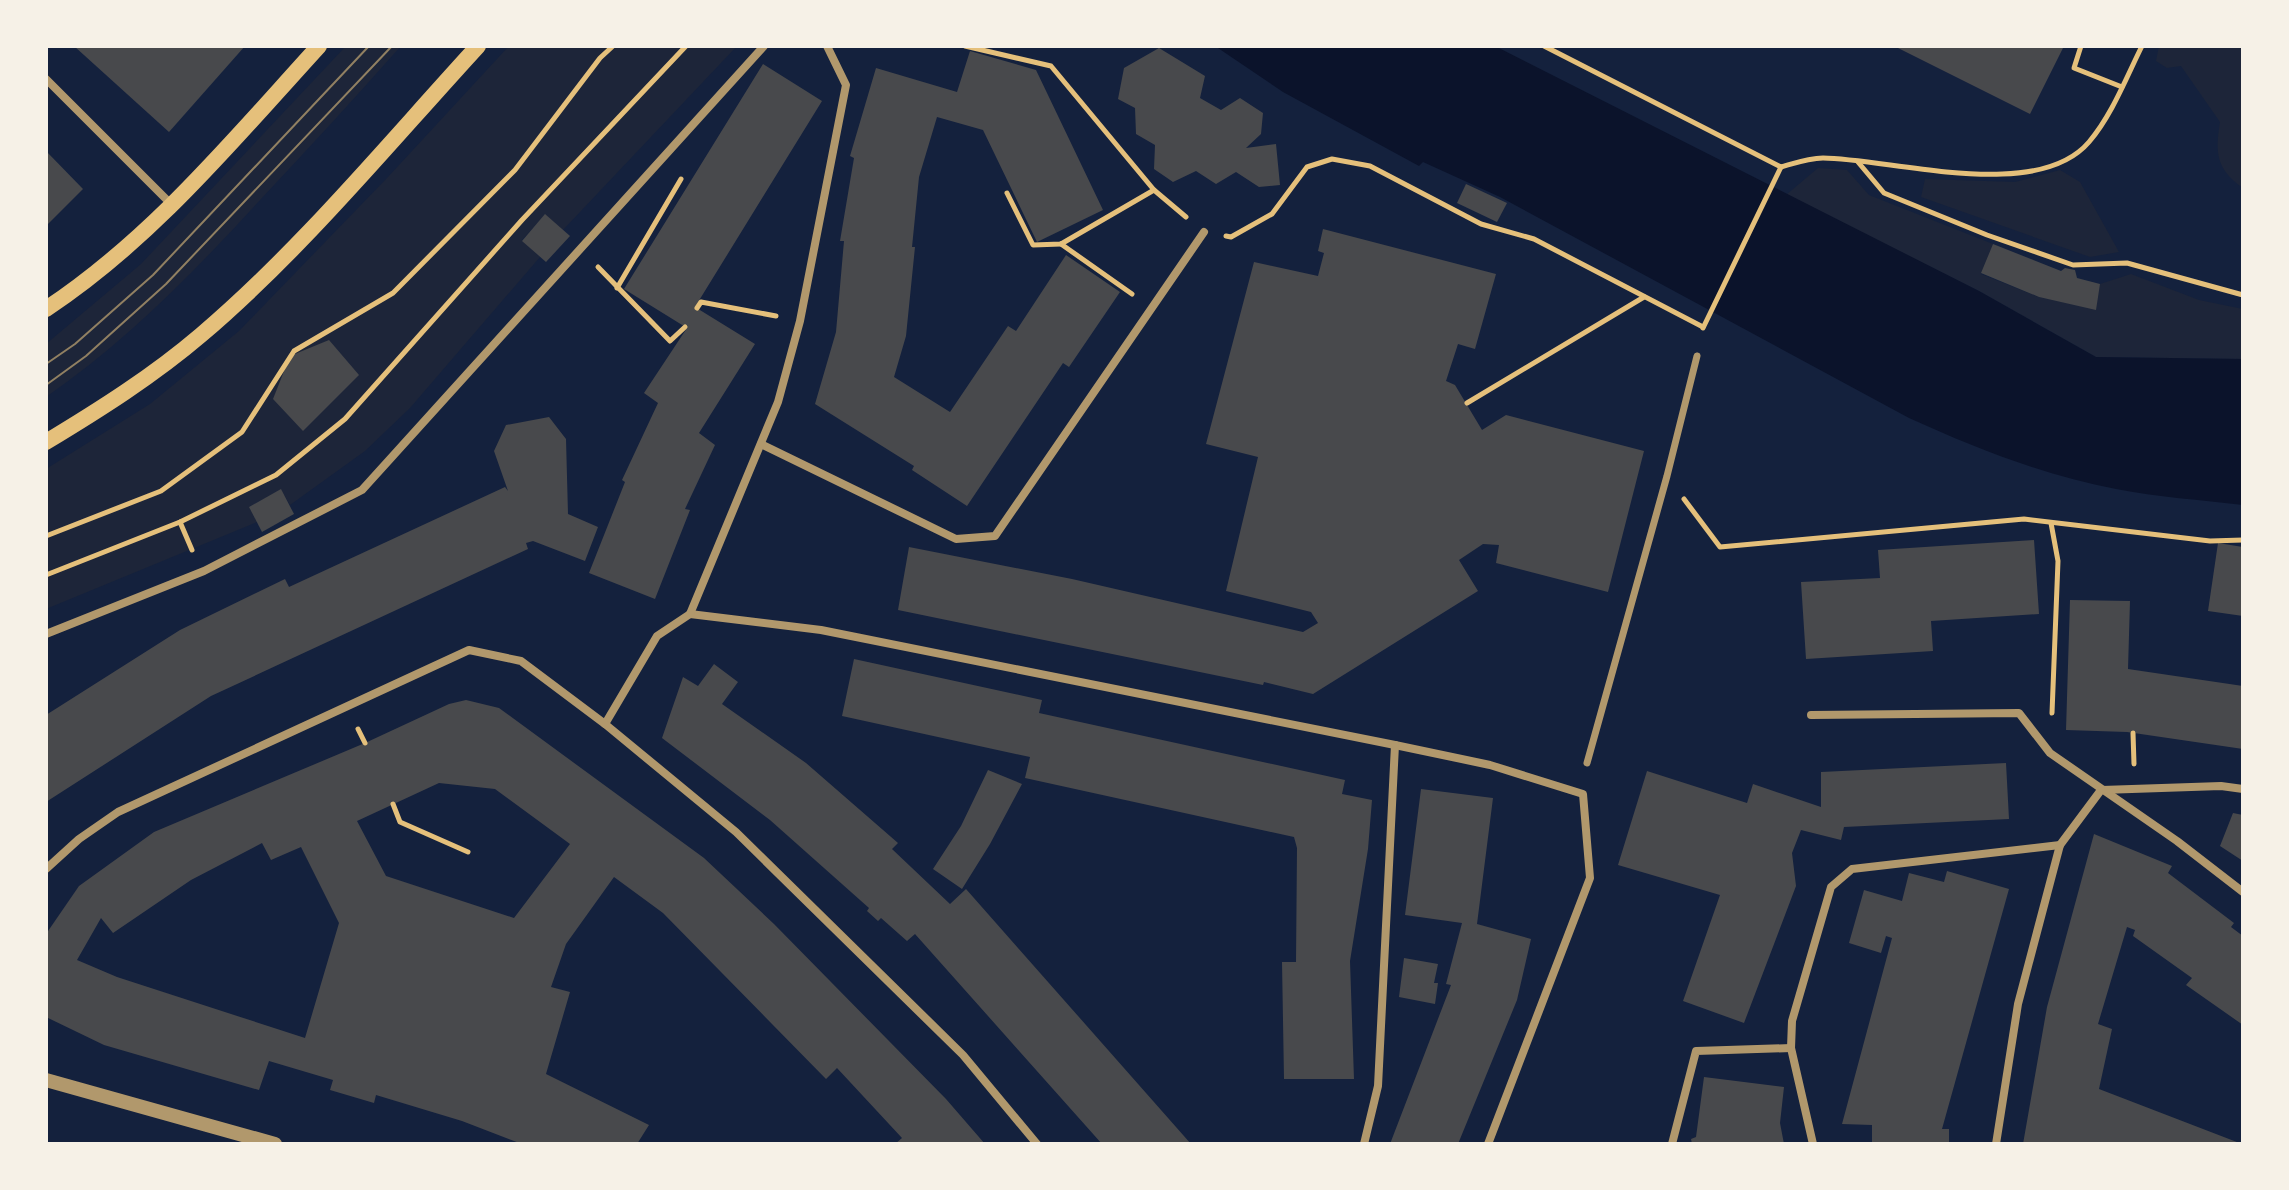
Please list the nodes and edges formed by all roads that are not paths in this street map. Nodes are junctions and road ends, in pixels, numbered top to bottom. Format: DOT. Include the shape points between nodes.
graph roads {
  1 [pos="319,46"];
  2 [pos="478,46"];
  3 [pos="764,46"];
  4 [pos="827,46"];
  5 [pos="46,79"];
  6 [pos="172,205"];
  7 [pos="1204,232"];
  8 [pos="46,309"];
  9 [pos="1697,356"];
  10 [pos="46,442"];
  11 [pos="761,444"];
  12 [pos="690,614"];
  13 [pos="46,634"];
  14 [pos="1811,715"];
  15 [pos="605,724"];
  16 [pos="1395,745"];
  17 [pos="1587,763"];
  18 [pos="2243,789"];
  19 [pos="2101,790"];
  20 [pos="2060,845"];
  21 [pos="46,869"];
  22 [pos="2243,892"];
  23 [pos="1791,1048"];
  24 [pos="46,1080"];
  25 [pos="275,1144"];
  26 [pos="1037,1144"];
  27 [pos="1364,1144"];
  28 [pos="1488,1144"];
  29 [pos="1672,1144"];
  30 [pos="1813,1144"];
  31 [pos="1996,1144"];
  1 -- 6 [label="main road"];
  2 -- 10 [label="main road" via="328,210 217,321 143,379"];
  3 -- 13 [label="street" via="362,490 204,571"];
  4 -- 11 [label="street" via="846,85 800,321"];
  5 -- 6 [label="street"];
  6 -- 8 [label="main road" via="121,253"];
  7 -- 11 [label="street" via="995,536 956,539"];
  9 -- 17 [label="street"];
  11 -- 12 [label="street"];
  12 -- 15 [label="street" via="657,636"];
  12 -- 16 [label="street" via="821,630"];
  14 -- 19 [label="street" via="2019,713 2050,753"];
  15 -- 21 [label="street" via="521,661 469,650 118,812"];
  15 -- 26 [label="street" via="736,832 963,1055"];
  16 -- 27 [label="street" via="1378,1086"];
  16 -- 28 [label="street" via="1490,765 1583,794 1590,878"];
  18 -- 19 [label="street"];
  19 -- 20 [label="street"];
  19 -- 22 [label="street"];
  20 -- 23 [label="street" via="1852,869 1831,887 1792,1021"];
  20 -- 31 [label="street" via="2018,1004"];
  23 -- 29 [label="street" via="1696,1051"];
  23 -- 30 [label="street"];
  24 -- 25 [label="street"];
}
